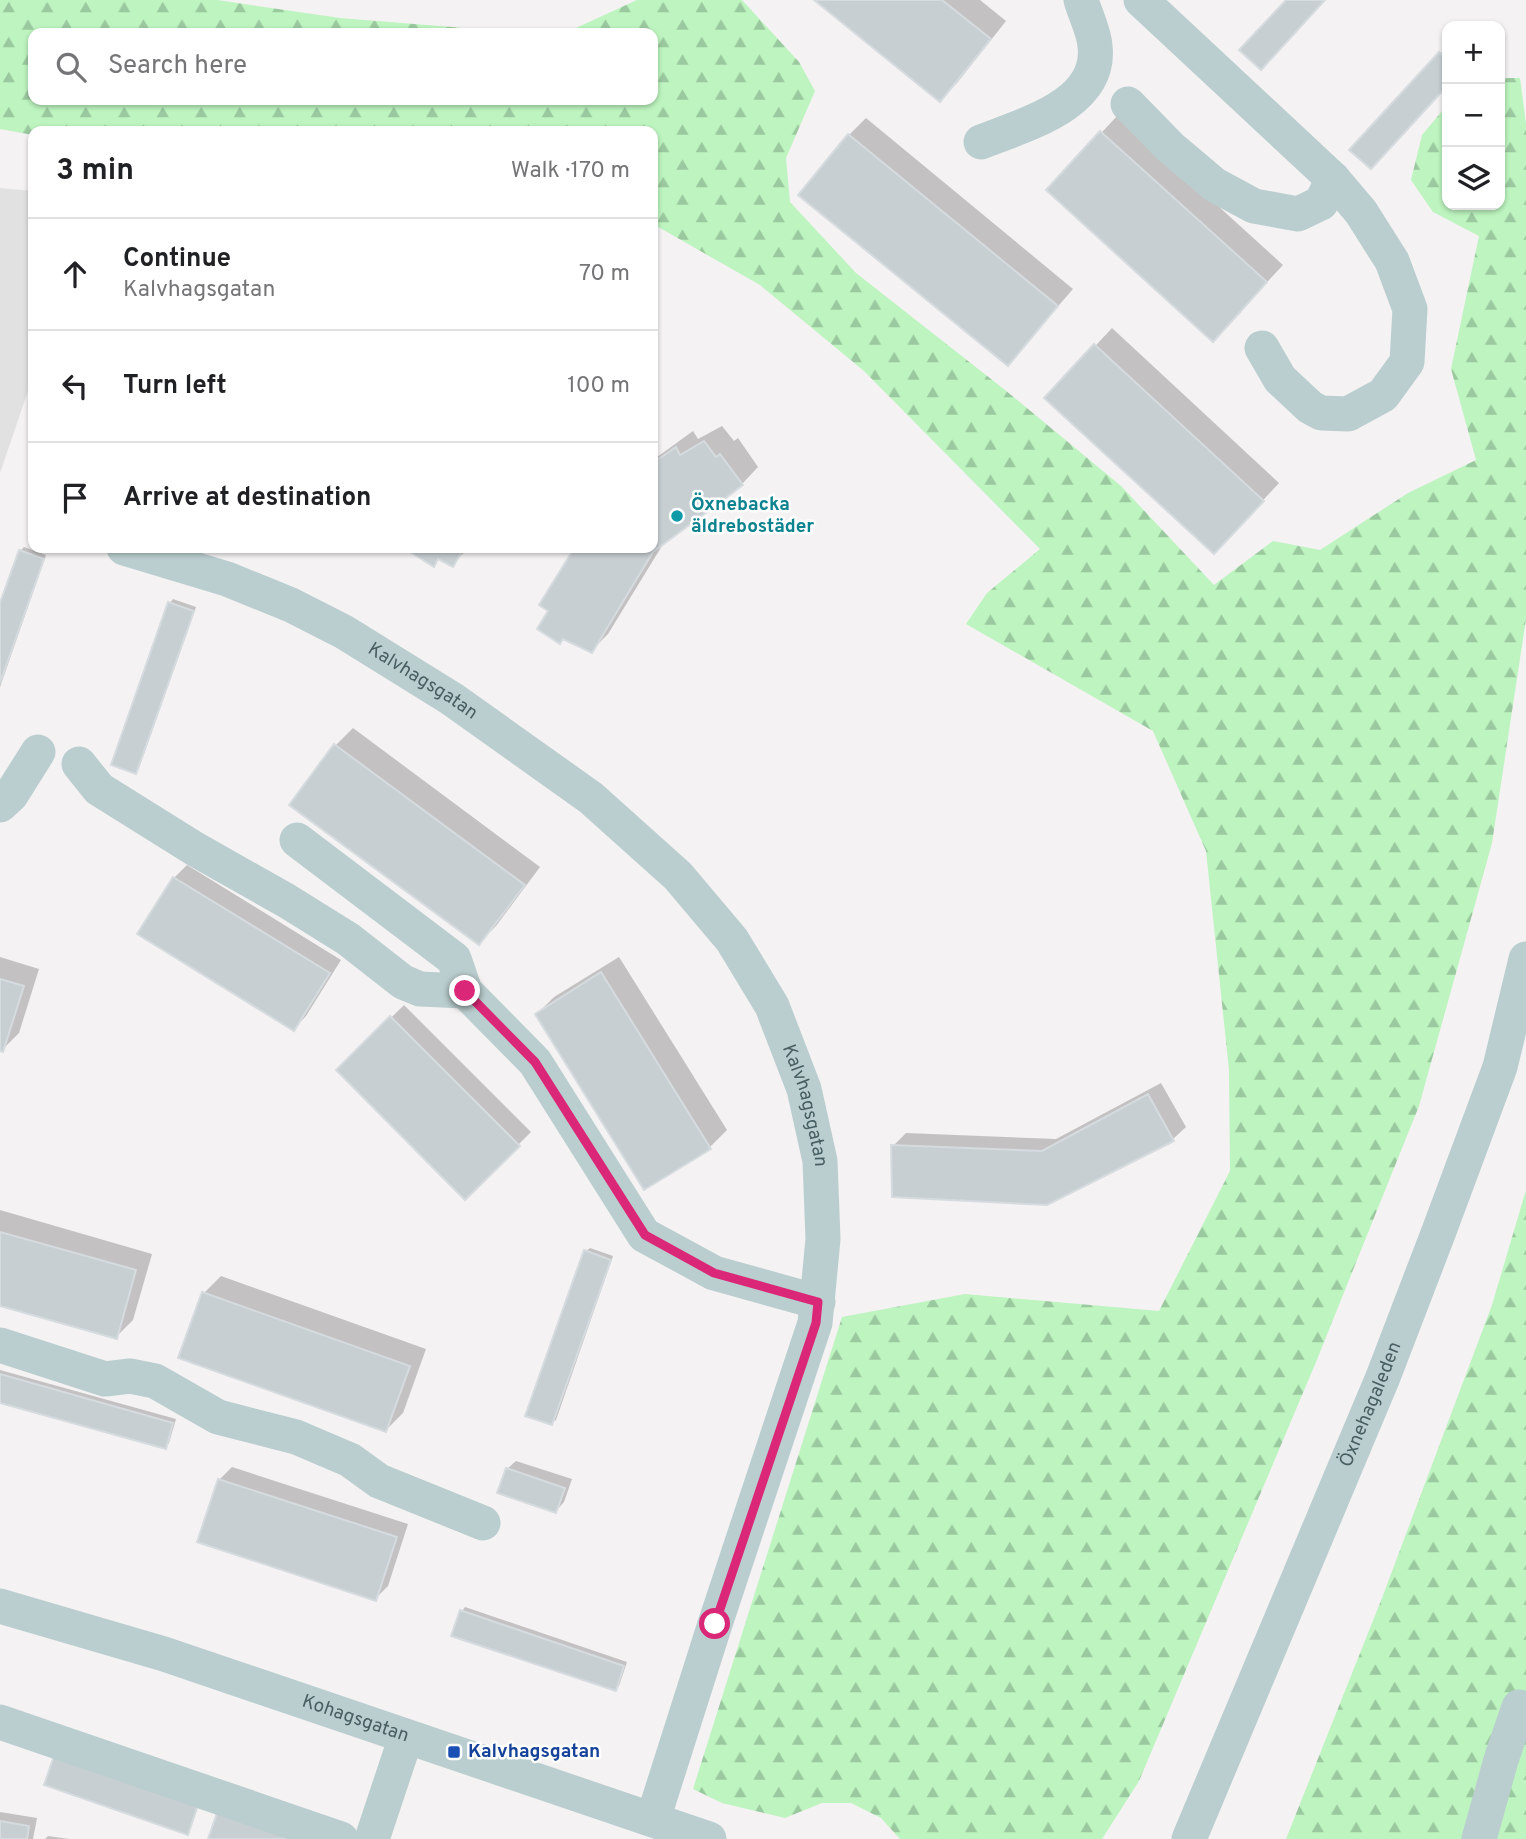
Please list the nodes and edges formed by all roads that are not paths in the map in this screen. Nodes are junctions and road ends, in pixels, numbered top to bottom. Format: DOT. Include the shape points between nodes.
graph roads {
  1 [pos="1081,0"];
  2 [pos="1140,0"];
  3 [pos="1128,104"];
  4 [pos="981,142"];
  5 [pos="1333,179"];
  6 [pos="1262,348"];
  7 [pos="141,553"];
  8 [pos="38,752"];
  9 [pos="79,764"];
  10 [pos="0,805"];
  11 [pos="297,840"];
  12 [pos="1526,959"];
  13 [pos="465,991"];
  14 [pos="818,1302"];
  15 [pos="0,1345"];
  16 [pos="483,1523"];
  17 [pos="0,1606"];
  18 [pos="1520,1707"];
  19 [pos="0,1722"];
  20 [pos="407,1737"];
  21 [pos="653,1819"];
  22 [pos="341,1839"];
  23 [pos="372,1839"];
  24 [pos="709,1839"];
  25 [pos="1189,1839"];
  26 [pos="1479,1839"];
  1 -- 4 [label="street" via="1096,47 1092,77 1068,104"];
  2 -- 5 [label="street"];
  3 -- 5 [label="street" via="1214,185 1254,206 1298,214 1321,204"];
  5 -- 6 [label="street" via="1392,261 1410,309 1407,362 1384,395 1348,414 1321,413 1280,379"];
  7 -- 14 [label="street, Kalvhagsgatan" via="227,579 344,632 452,699 591,798 678,876 732,940 772,1006 804,1089 820,1161 823,1239"];
  8 -- 10 [label="street"];
  9 -- 13 [label="street" via="99,789 348,939 403,982 420,989"];
  11 -- 13 [label="street" via="454,959"];
  12 -- 25 [label="street, Öxnehagaleden" via="1500,1067 1439,1231 1378,1390"];
  13 -- 14 [label="street" via="535,1062 645,1235 714,1273"];
  14 -- 21 [label="street, Kalvhagsgatan" via="816,1323"];
  15 -- 16 [label="street" via="105,1379 130,1376 155,1381 218,1416 296,1437 350,1460 379,1481"];
  17 -- 20 [label="street, Kohagsgatan" via="164,1654"];
  18 -- 26 [label="street"];
  19 -- 22 [label="street"];
  20 -- 21 [label="street, Kohagsgatan"];
  20 -- 23 [label="street"];
  21 -- 24 [label="street, Kohagsgatan"];
}
